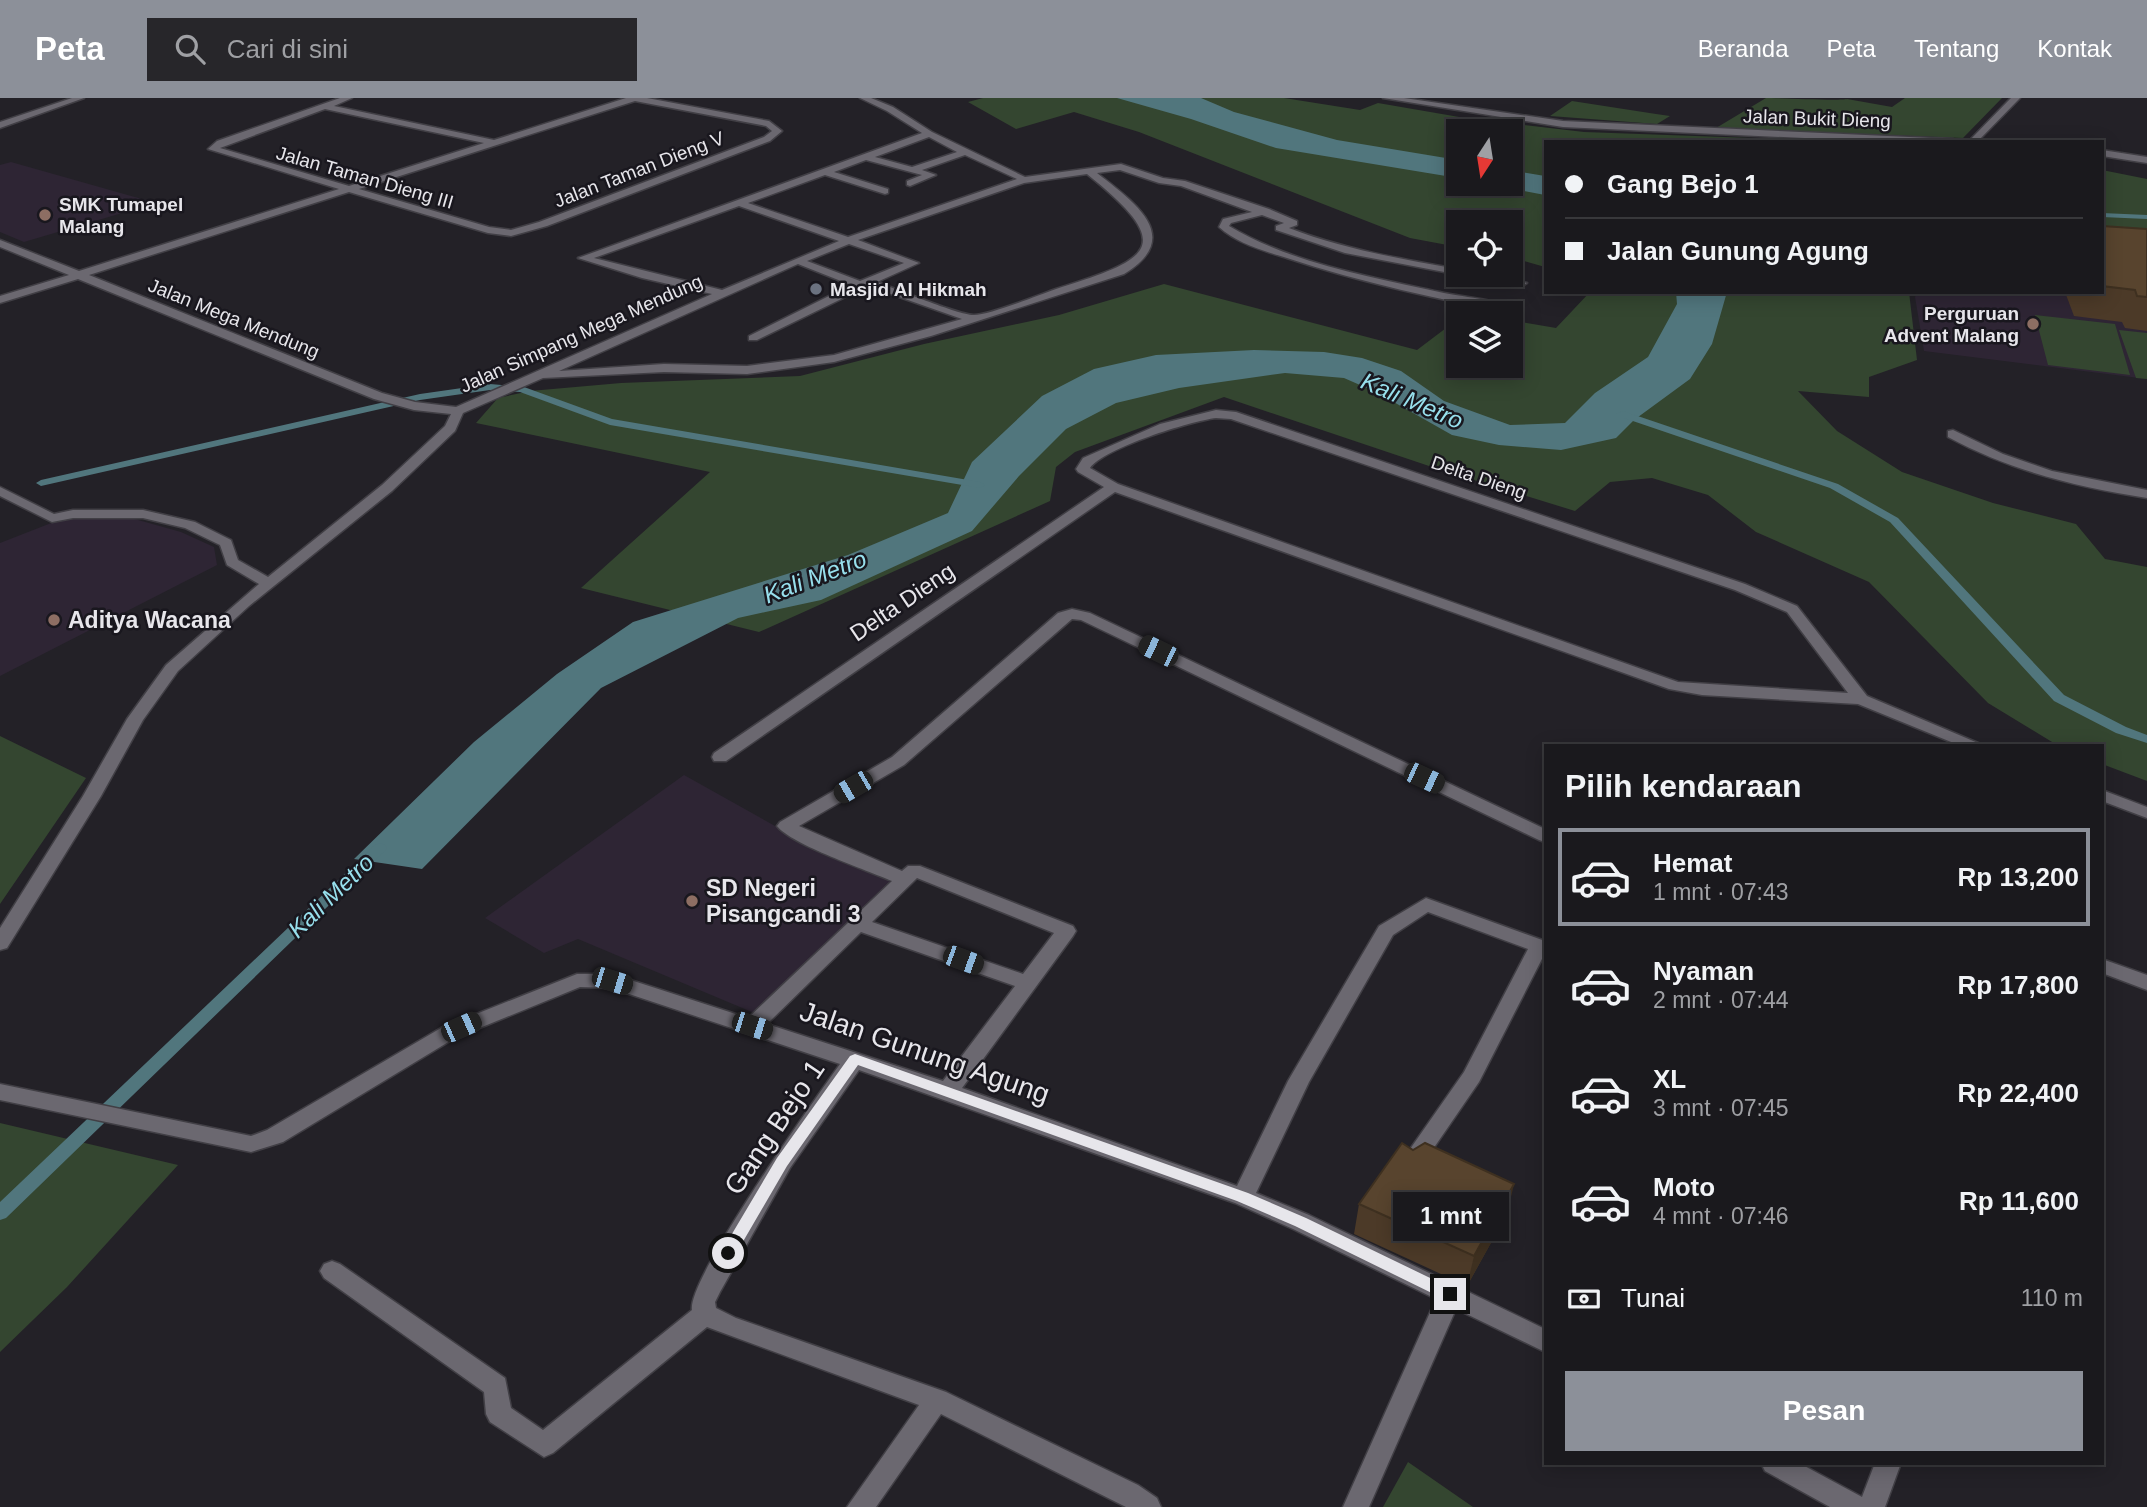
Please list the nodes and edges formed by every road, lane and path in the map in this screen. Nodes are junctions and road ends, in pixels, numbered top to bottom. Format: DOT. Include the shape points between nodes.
graph roads {
  1 [pos="80,98"];
  2 [pos="348,98"];
  3 [pos="634,98"];
  4 [pos="864,98"];
  5 [pos="1387,98"];
  6 [pos="2016,98"];
  7 [pos="323,106"];
  8 [pos="0,125"];
  9 [pos="929,134"];
  10 [pos="1910,140"];
  11 [pos="1974,140"];
  12 [pos="493,143"];
  13 [pos="965,152"];
  14 [pos="2104,153"];
  15 [pos="866,157"];
  16 [pos="2147,160"];
  17 [pos="912,170"];
  18 [pos="1088,170"];
  19 [pos="825,172"];
  20 [pos="1022,180"];
  21 [pos="910,183"];
  22 [pos="348,190"];
  23 [pos="885,191"];
  24 [pos="739,202"];
  25 [pos="1266,211"];
  26 [pos="511,233"];
  27 [pos="847,241"];
  28 [pos="0,243"];
  29 [pos="798,261"];
  30 [pos="1446,270"];
  31 [pos="76,276"];
  32 [pos="864,283"];
  33 [pos="722,293"];
  34 [pos="0,300"];
  35 [pos="1467,301"];
  36 [pos="973,319"];
  37 [pos="753,338"];
  38 [pos="540,375"];
  39 [pos="458,411"];
  40 [pos="1954,434"];
  41 [pos="1113,487"];
  42 [pos="0,491"];
  43 [pos="2147,494"];
  44 [pos="268,583"];
  45 [pos="1861,699"];
  46 [pos="1972,744"];
  47 [pos="720,757"];
  48 [pos="2104,796"];
  49 [pos="2147,813"];
  50 [pos="1544,836"];
  51 [pos="905,879"];
  52 [pos="858,924"];
  53 [pos="0,943"];
  54 [pos="2104,967"];
  55 [pos="2147,983"];
  56 [pos="1027,984"];
  57 [pos="752,1026"];
  58 [pos="855,1059"];
  59 [pos="948,1091"];
  60 [pos="1,1092"];
  61 [pos="1408,1168"];
  62 [pos="1243,1197"];
  63 [pos="332,1271"];
  64 [pos="1450,1294"];
  65 [pos="704,1308"];
  66 [pos="1544,1341"];
  67 [pos="937,1400"];
  68 [pos="1778,1465"];
  69 [pos="1887,1465"];
  70 [pos="860,1507"];
  71 [pos="1148,1507"];
  72 [pos="1356,1507"];
  73 [pos="1855,1507"];
  74 [pos="1872,1507"];
  1 -- 8 [label="street"];
  2 -- 7 [label="street"];
  3 -- 12 [label="street"];
  3 -- 26 [label="street, Jalan Taman Dieng V" via="769,124 778,131 767,139"];
  4 -- 9 [label="street" via="890,108"];
  5 -- 10 [label="street, Jalan Bukit Dieng" via="1563,124"];
  6 -- 11 [label="street"];
  7 -- 12 [label="street"];
  7 -- 22 [label="street, Jalan Taman Dieng III" via="214,147"];
  9 -- 13 [label="street"];
  9 -- 15 [label="street"];
  12 -- 22 [label="street"];
  13 -- 17 [label="street"];
  13 -- 20 [label="street"];
  14 -- 16 [label="street"];
  15 -- 17 [label="street"];
  15 -- 19 [label="street"];
  17 -- 21 [label="street" via="931,175"];
  18 -- 20 [label="street, Jalan Simpang Mega Mendung"];
  18 -- 25 [label="street, Jalan Simpang Mega Mendung" via="1128,168"];
  18 -- 36 [label="street" via="1147,226 1148,246 1142,257 1121,272"];
  19 -- 23 [label="street"];
  19 -- 24 [label="street"];
  20 -- 27 [label="street, Jalan Simpang Mega Mendung"];
  22 -- 26 [label="street, Jalan Taman Dieng III" via="462,224"];
  22 -- 31 [label="street"];
  24 -- 27 [label="street"];
  24 -- 33 [label="street" via="583,258"];
  25 -- 30 [label="street, Jalan Simpang Mega Mendung" via="1293,223 1280,228 1308,240"];
  25 -- 35 [label="street" via="1227,221 1224,227 1239,237 1339,272"];
  27 -- 29 [label="street, Jalan Simpang Mega Mendung"];
  27 -- 32 [label="street" via="914,263"];
  28 -- 31 [label="street, Jalan Mega Mendung"];
  29 -- 32 [label="street"];
  29 -- 33 [label="street, Jalan Simpang Mega Mendung"];
  31 -- 34 [label="street"];
  31 -- 39 [label="street, Jalan Mega Mendung" via="378,396 407,405"];
  32 -- 36 [label="street"];
  32 -- 37 [label="street"];
  33 -- 38 [label="street, Jalan Simpang Mega Mendung"];
  36 -- 38 [label="street" via="867,351 799,364 747,370 664,368"];
  38 -- 39 [label="street, Jalan Simpang Mega Mendung"];
  39 -- 44 [label="street, Jalan Simpang Mega Mendung" via="451,428 387,488"];
  40 -- 43 [label="street" via="2037,471"];
  41 -- 45 [label="street, Delta Dieng" via="1675,686"];
  41 -- 45 [label="street, Delta Dieng" via="1086,472 1085,465 1099,454 1192,417 1231,415 1780,603 1796,614"];
  41 -- 47 [label="street, Delta Dieng"];
  42 -- 44 [label="street" via="52,518 143,514 190,525 226,543 232,562"];
  44 -- 53 [label="street, Jalan Simpang Mega Mendung" via="189,650 160,683"];
  45 -- 46 [label="street, Delta Dieng"];
  48 -- 49 [label="street"];
  50 -- 51 [label="street" via="1085,616 1072,614 1063,616 898,761 786,826"];
  51 -- 52 [label="street"];
  51 -- 56 [label="street" via="914,870 1066,931"];
  52 -- 56 [label="street"];
  52 -- 57 [label="street"];
  54 -- 55 [label="street"];
  56 -- 59 [label="street"];
  57 -- 58 [label="street, Jalan Gunung Agung"];
  57 -- 60 [label="street, Jalan Gunung Agung" via="612,981 577,981 448,1033 275,1136 251,1144"];
  58 -- 59 [label="street, Jalan Gunung Agung"];
  58 -- 65 [label="street, Gang Bejo 1" via="762,1193"];
  59 -- 62 [label="street, Jalan Gunung Agung"];
  61 -- 62 [label="street" via="1472,1076 1539,946 1426,904 1386,931 1299,1081"];
  62 -- 64 [label="street, Jalan Gunung Agung" via="1357,1243"];
  63 -- 65 [label="street" via="496,1386 499,1413 544,1445"];
  64 -- 66 [label="street, Jalan Gunung Agung"];
  64 -- 72 [label="street"];
  65 -- 67 [label="street" via="727,1325"];
  67 -- 70 [label="street"];
  67 -- 71 [label="street"];
  68 -- 73 [label="street"];
  69 -- 74 [label="street"];
}
